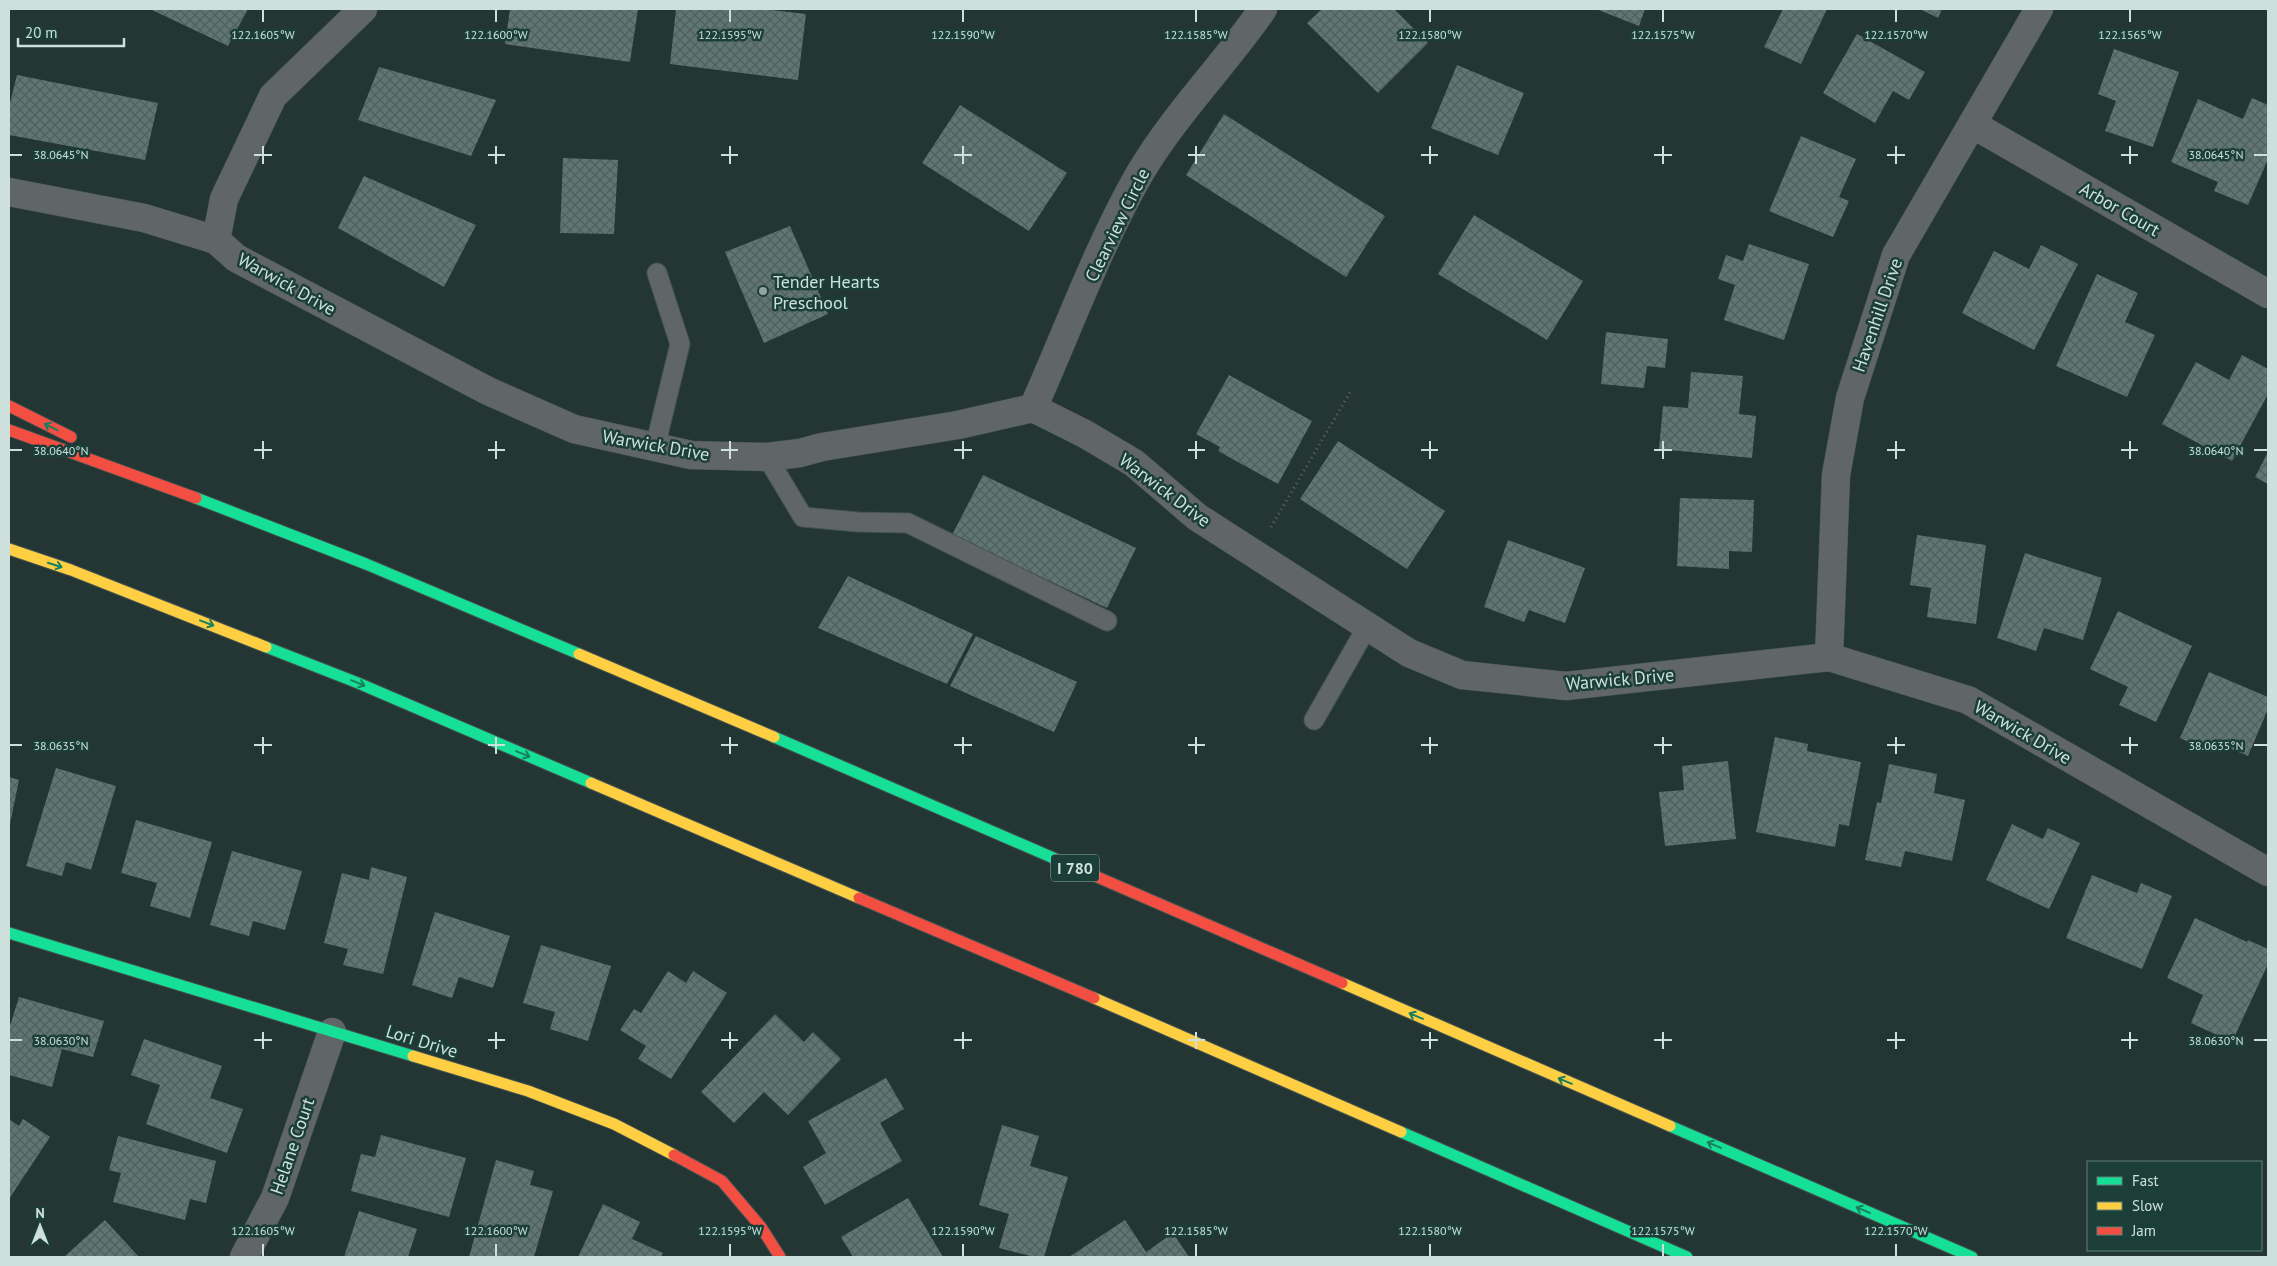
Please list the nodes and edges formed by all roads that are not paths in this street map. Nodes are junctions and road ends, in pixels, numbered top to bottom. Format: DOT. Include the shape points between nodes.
graph roads {
  1 [pos="363,9"];
  2 [pos="1263,9"];
  3 [pos="2039,9"];
  4 [pos="1972,124"];
  5 [pos="9,192"];
  6 [pos="216,240"];
  7 [pos="657,273"];
  8 [pos="2268,294"];
  9 [pos="9,406"];
  10 [pos="1034,408"];
  11 [pos="9,430"];
  12 [pos="655,447"];
  13 [pos="767,457"];
  14 [pos="172,489"];
  15 [pos="9,549"];
  16 [pos="1107,621"];
  17 [pos="1367,627"];
  18 [pos="1829,657"];
  19 [pos="1314,720"];
  20 [pos="2268,872"];
  21 [pos="9,933"];
  22 [pos="332,1032"];
  23 [pos="244,1257"];
  24 [pos="780,1257"];
  25 [pos="1687,1257"];
  26 [pos="1972,1257"];
  1 -- 6 [label="street" via="273,96 224,199"];
  2 -- 10 [label="street, Clearview Circle" via="1182,112 1141,172 1114,221"];
  3 -- 4 [label="street, Havenhill Drive"];
  4 -- 8 [label="street, Arbor Court"];
  4 -- 18 [label="street, Havenhill Drive" via="1896,255 1850,398 1836,475"];
  5 -- 6 [label="street, Warwick Drive" via="144,218"];
  6 -- 12 [label="street, Warwick Drive" via="236,258 488,391 574,429"];
  7 -- 12 [label="lane" via="680,344"];
  14 -- 9 [label="main road, one-way"];
  10 -- 13 [label="street, Warwick Drive" via="958,425"];
  10 -- 17 [label="street, Warwick Drive" via="1134,463 1197,517"];
  11 -- 14 [label="main road, I 780"];
  12 -- 13 [label="street, Warwick Drive" via="691,455"];
  13 -- 16 [label="lane" via="802,518 908,523"];
  26 -- 14 [label="main road, I 780, one-way" via="738,722 366,564"];
  15 -- 25 [label="main road, one-way" via="71,570 358,683 1108,1004"];
  17 -- 18 [label="street, Warwick Drive" via="1409,653 1462,675 1566,686"];
  17 -- 19 [label="lane"];
  18 -- 20 [label="street, Warwick Drive" via="1968,700"];
  21 -- 22 [label="main road, Lori Drive"];
  22 -- 23 [label="street, Helane Court" via="275,1198"];
  22 -- 24 [label="main road, Lori Drive" via="528,1091 614,1124 722,1181"];
}
